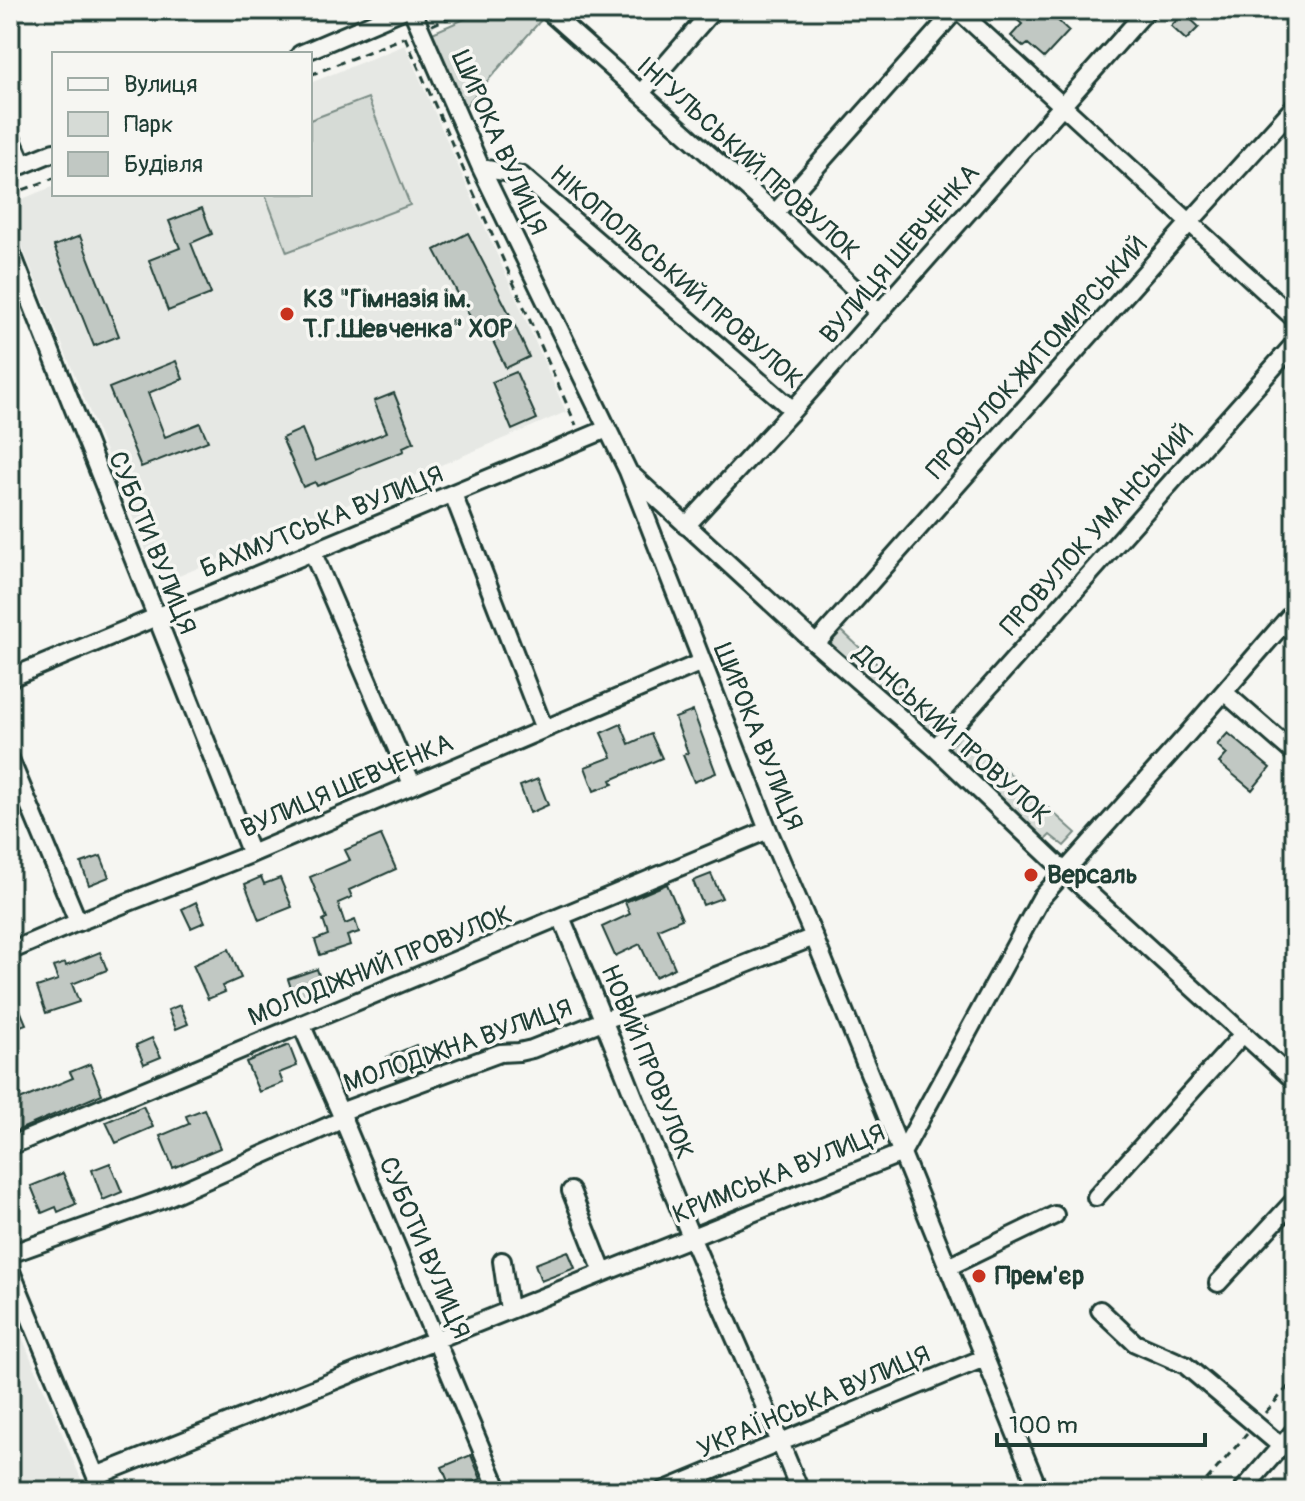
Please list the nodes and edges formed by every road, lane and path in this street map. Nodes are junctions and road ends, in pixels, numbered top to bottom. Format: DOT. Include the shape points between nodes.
graph roads {
  1 [pos="402,10"];
  2 [pos="412,10"];
  3 [pos="468,10"];
  4 [pos="547,10"];
  5 [pos="713,10"];
  6 [pos="957,10"];
  7 [pos="1147,10"];
  8 [pos="422,30"];
  9 [pos="405,37"];
  10 [pos="305,52"];
  11 [pos="312,74"];
  12 [pos="641,93"];
  13 [pos="1062,105"];
  14 [pos="1295,106"];
  15 [pos="10,135"];
  16 [pos="52,153"];
  17 [pos="16,167"];
  18 [pos="481,168"];
  19 [pos="52,179"];
  20 [pos="10,195"];
  21 [pos="775,213"];
  22 [pos="1190,222"];
  23 [pos="10,249"];
  24 [pos="880,313"];
  25 [pos="1295,319"];
  26 [pos="1295,343"];
  27 [pos="793,410"];
  28 [pos="607,429"];
  29 [pos="582,440"];
  30 [pos="628,471"];
  31 [pos="453,494"];
  32 [pos="686,526"];
  33 [pos="312,551"];
  34 [pos="1294,613"];
  35 [pos="156,617"];
  36 [pos="816,644"];
  37 [pos="702,662"];
  38 [pos="10,678"];
  39 [pos="1224,692"];
  40 [pos="544,729"];
  41 [pos="935,748"];
  42 [pos="1295,754"];
  43 [pos="10,759"];
  44 [pos="412,784"];
  45 [pos="768,830"];
  46 [pos="251,854"];
  47 [pos="1065,872"];
  48 [pos="561,917"];
  49 [pos="78,922"];
  50 [pos="814,937"];
  51 [pos="10,951"];
  52 [pos="605,1020"];
  53 [pos="301,1024"];
  54 [pos="1243,1034"];
  55 [pos="1295,1081"];
  56 [pos="342,1116"];
  57 [pos="10,1146"];
  58 [pos="902,1153"];
  59 [pos="571,1191"];
  60 [pos="1096,1197"];
  61 [pos="1295,1200"];
  62 [pos="1055,1215"];
  63 [pos="691,1236"];
  64 [pos="10,1254"];
  65 [pos="502,1261"];
  66 [pos="948,1267"];
  67 [pos="603,1272"];
  68 [pos="11,1273"];
  69 [pos="1218,1283"];
  70 [pos="509,1310"];
  71 [pos="1100,1310"];
  72 [pos="437,1340"];
  73 [pos="984,1358"];
  74 [pos="1295,1430"];
  75 [pos="780,1442"];
  76 [pos="1281,1446"];
  77 [pos="1295,1474"];
  78 [pos="99,1484"];
  79 [pos="499,1491"];
  80 [pos="663,1491"];
  81 [pos="800,1491"];
  82 [pos="1039,1491"];
  83 [pos="1242,1491"];
  84 [pos="1279,1491"];
  1 -- 10 [label="street"];
  2 -- 8 [label="street, ШИРОКА ВУЛИЦЯ"];
  3 -- 8 [label="path"];
  4 -- 12 [label="street, ІНГУЛЬСЬКИЙ ПРОВУЛОК"];
  5 -- 12 [label="street"];
  6 -- 13 [label="street"];
  6 -- 21 [label="street"];
  7 -- 13 [label="street, ВУЛИЦЯ ШЕВЧЕНКА"];
  8 -- 9 [label="path"];
  8 -- 18 [label="street, ШИРОКА ВУЛИЦЯ"];
  9 -- 11 [label="path"];
  9 -- 29 [label="path"];
  12 -- 21 [label="street, ІНГУЛЬСЬКИЙ ПРОВУЛОК"];
  13 -- 22 [label="street"];
  13 -- 24 [label="street, ВУЛИЦЯ ШЕВЧЕНКА"];
  14 -- 22 [label="street, ПРОВУЛОК ЖИТОМИРСЬКИЙ"];
  15 -- 17 [label="street"];
  16 -- 17 [label="street"];
  18 -- 27 [label="street, НІКОПОЛЬСЬКИЙ ПРОВУЛОК" via="521,175"];
  18 -- 28 [label="street, ШИРОКА ВУЛИЦЯ"];
  19 -- 20 [label="path"];
  21 -- 24 [label="street, ІНГУЛЬСЬКИЙ ПРОВУЛОК"];
  22 -- 25 [label="street"];
  22 -- 36 [label="street, ПРОВУЛОК ЖИТОМИРСЬКИЙ"];
  23 -- 35 [label="street, СУБОТИ ВУЛИЦЯ"];
  24 -- 27 [label="street, ВУЛИЦЯ ШЕВЧЕНКА"];
  26 -- 41 [label="street, ПРОВУЛОК УМАНСЬКИЙ"];
  27 -- 32 [label="street, ВУЛИЦЯ ШЕВЧЕНКА"];
  28 -- 29 [label="street, БАХМУТСЬКА ВУЛИЦЯ"];
  28 -- 30 [label="street, ШИРОКА ВУЛИЦЯ"];
  29 -- 31 [label="street, БАХМУТСЬКА ВУЛИЦЯ"];
  30 -- 32 [label="street, ДОНСЬКИЙ ПРОВУЛОК"];
  30 -- 37 [label="street, ШИРОКА ВУЛИЦЯ"];
  31 -- 33 [label="street, БАХМУТСЬКА ВУЛИЦЯ"];
  31 -- 40 [label="street"];
  32 -- 36 [label="street, ДОНСЬКИЙ ПРОВУЛОК"];
  33 -- 35 [label="street, БАХМУТСЬКА ВУЛИЦЯ"];
  33 -- 44 [label="street"];
  34 -- 39 [label="street, КРИМСЬКА ВУЛИЦЯ"];
  35 -- 38 [label="street, БАХМУТСЬКА ВУЛИЦЯ"];
  35 -- 46 [label="street, СУБОТИ ВУЛИЦЯ"];
  36 -- 41 [label="street, ДОНСЬКИЙ ПРОВУЛОК"];
  37 -- 40 [label="street, ВУЛИЦЯ ШЕВЧЕНКА"];
  37 -- 45 [label="street, ШИРОКА ВУЛИЦЯ"];
  39 -- 42 [label="street"];
  39 -- 47 [label="street, КРИМСЬКА ВУЛИЦЯ"];
  40 -- 44 [label="street, ВУЛИЦЯ ШЕВЧЕНКА"];
  41 -- 47 [label="street, ДОНСЬКИЙ ПРОВУЛОК"];
  43 -- 49 [label="street"];
  44 -- 46 [label="street, ВУЛИЦЯ ШЕВЧЕНКА"];
  45 -- 48 [label="street, МОЛОДІЖНИЙ ПРОВУЛОК"];
  45 -- 50 [label="street, ШИРОКА ВУЛИЦЯ"];
  46 -- 49 [label="street, ВУЛИЦЯ ШЕВЧЕНКА"];
  47 -- 54 [label="street, ДОНСЬКИЙ ПРОВУЛОК"];
  47 -- 58 [label="street, КРИМСЬКА ВУЛИЦЯ" via="1041,898"];
  48 -- 52 [label="street, НОВИЙ ПРОВУЛОК"];
  48 -- 53 [label="street, МОЛОДІЖНИЙ ПРОВУЛОК"];
  49 -- 51 [label="street, ВУЛИЦЯ ШЕВЧЕНКА"];
  50 -- 52 [label="street, МОЛОДІЖНА ВУЛИЦЯ"];
  50 -- 58 [label="street, ШИРОКА ВУЛИЦЯ"];
  52 -- 56 [label="street, МОЛОДІЖНА ВУЛИЦЯ" via="526,1051 500,1053"];
  52 -- 63 [label="street, НОВИЙ ПРОВУЛОК"];
  53 -- 56 [label="street, СУБОТИ ВУЛИЦЯ"];
  53 -- 57 [label="street, МОЛОДІЖНИЙ ПРОВУЛОК"];
  54 -- 55 [label="street, ДОНСЬКИЙ ПРОВУЛОК"];
  54 -- 60 [label="street"];
  56 -- 64 [label="street, МОЛОДІЖНА ВУЛИЦЯ" via="161,1200"];
  56 -- 72 [label="street, СУБОТИ ВУЛИЦЯ"];
  58 -- 63 [label="street, КРИМСЬКА ВУЛИЦЯ"];
  58 -- 66 [label="street, ШИРОКА ВУЛИЦЯ"];
  59 -- 67 [label="street"];
  61 -- 69 [label="street"];
  62 -- 66 [label="street"];
  63 -- 67 [label="street, КРИМСЬКА ВУЛИЦЯ"];
  63 -- 75 [label="street, НОВИЙ ПРОВУЛОК"];
  65 -- 70 [label="street"];
  66 -- 73 [label="street, ШИРОКА ВУЛИЦЯ"];
  67 -- 70 [label="street, КРИМСЬКА ВУЛИЦЯ"];
  68 -- 78 [label="street"];
  70 -- 72 [label="street, КРИМСЬКА ВУЛИЦЯ"];
  71 -- 76 [label="street" via="1135,1343 1185,1365"];
  72 -- 78 [label="street, КРИМСЬКА ВУЛИЦЯ"];
  72 -- 79 [label="street, СУБОТИ ВУЛИЦЯ"];
  73 -- 75 [label="street, УКРАЇНСЬКА ВУЛИЦЯ"];
  73 -- 82 [label="street, ШИРОКА ВУЛИЦЯ"];
  74 -- 76 [label="street"];
  75 -- 80 [label="street, УКРАЇНСЬКА ВУЛИЦЯ"];
  75 -- 81 [label="street, НОВИЙ ПРОВУЛОК"];
  76 -- 83 [label="street"];
  77 -- 84 [label="path"];
}
